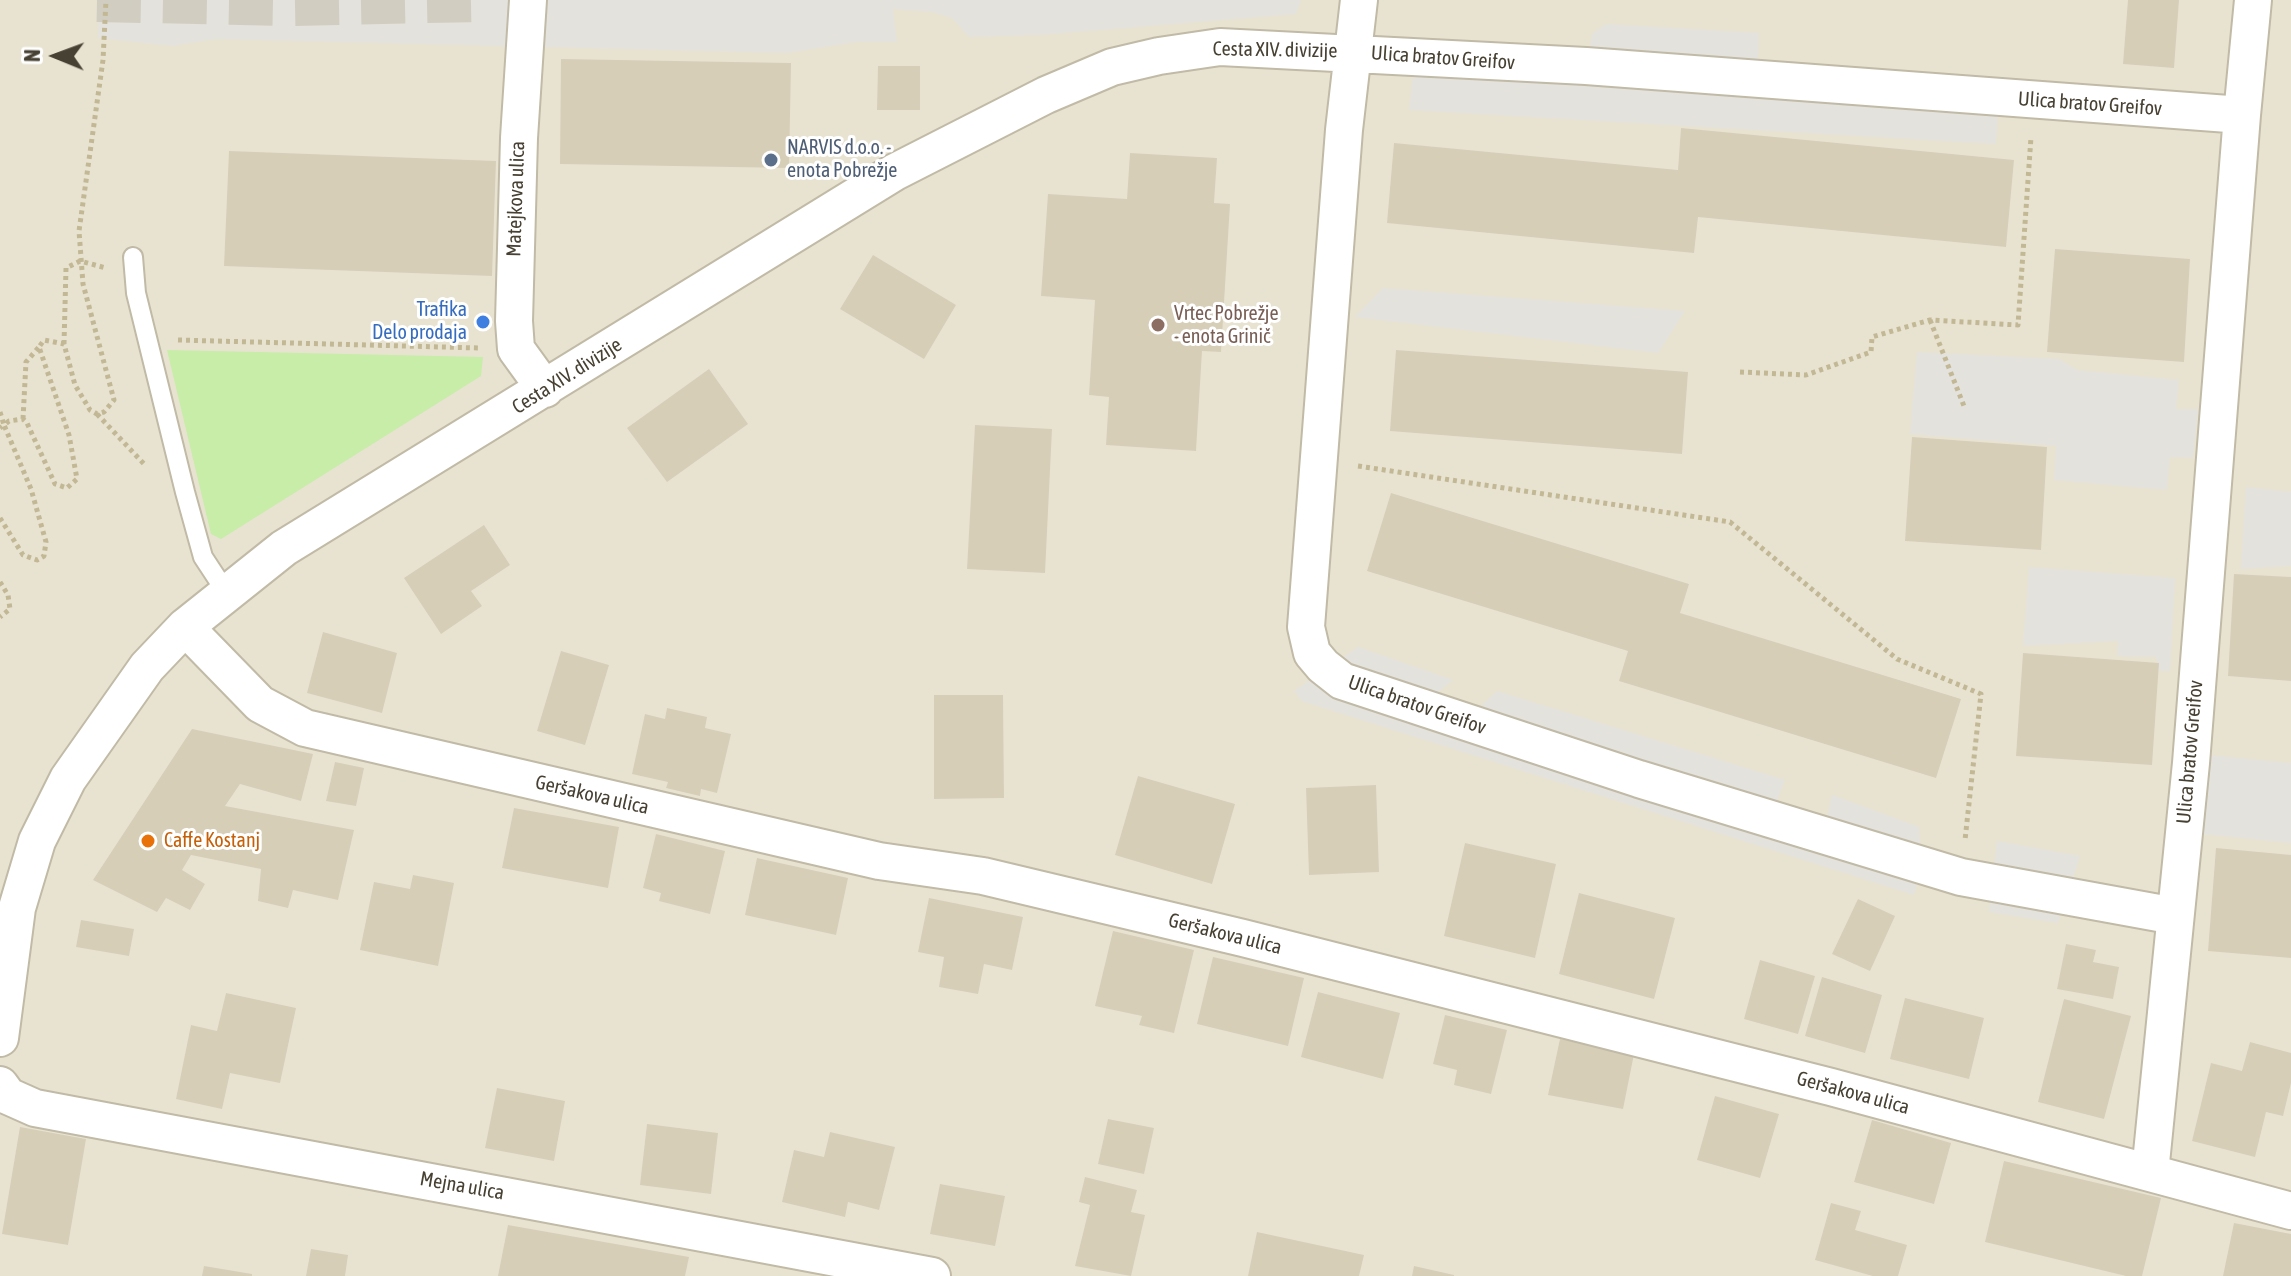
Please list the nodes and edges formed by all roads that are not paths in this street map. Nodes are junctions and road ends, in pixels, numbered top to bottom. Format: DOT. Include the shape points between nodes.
graph roads {
  1 [pos="528,0"];
  2 [pos="1359,0"];
  3 [pos="2253,0"];
  4 [pos="1351,51"];
  5 [pos="2242,115"];
  6 [pos="133,257"];
  7 [pos="545,389"];
  8 [pos="226,592"];
  9 [pos="185,627"];
  10 [pos="2175,916"];
  11 [pos="0,1038"];
  12 [pos="0,1085"];
  13 [pos="2150,1173"];
  14 [pos="2291,1211"];
  15 [pos="932,1276"];
  1 -- 7 [label="street, Matejkova ulica" via="514,321 516,349"];
  2 -- 4 [label="street, Cesta XIV. divizije"];
  3 -- 5 [label="street"];
  4 -- 5 [label="street, Ulica bratov Greifov"];
  4 -- 7 [label="street, Cesta XIV. divizije" via="1220,47 1112,67 895,172"];
  4 -- 10 [label="street, Ulica bratov Greifov" via="1306,627 1312,653 1342,681 1639,779 1961,877"];
  5 -- 10 [label="street, Ulica bratov Greifov"];
  6 -- 8 [label="lane" via="136,293 203,557"];
  7 -- 8 [label="street, Cesta XIV. divizije" via="284,548"];
  8 -- 9 [label="street, Cesta XIV. divizije"];
  9 -- 11 [label="street, Cesta XIV. divizije" via="147,667 68,779 37,841 17,908"];
  9 -- 13 [label="street, Geršakova ulica" via="260,704 305,728 865,858 983,876 1243,938"];
  10 -- 13 [label="street, Ulica bratov Greifov"];
  12 -- 15 [label="street, Mejna ulica" via="8,1096 35,1108"];
  13 -- 14 [label="street, Geršakova ulica"];
}
